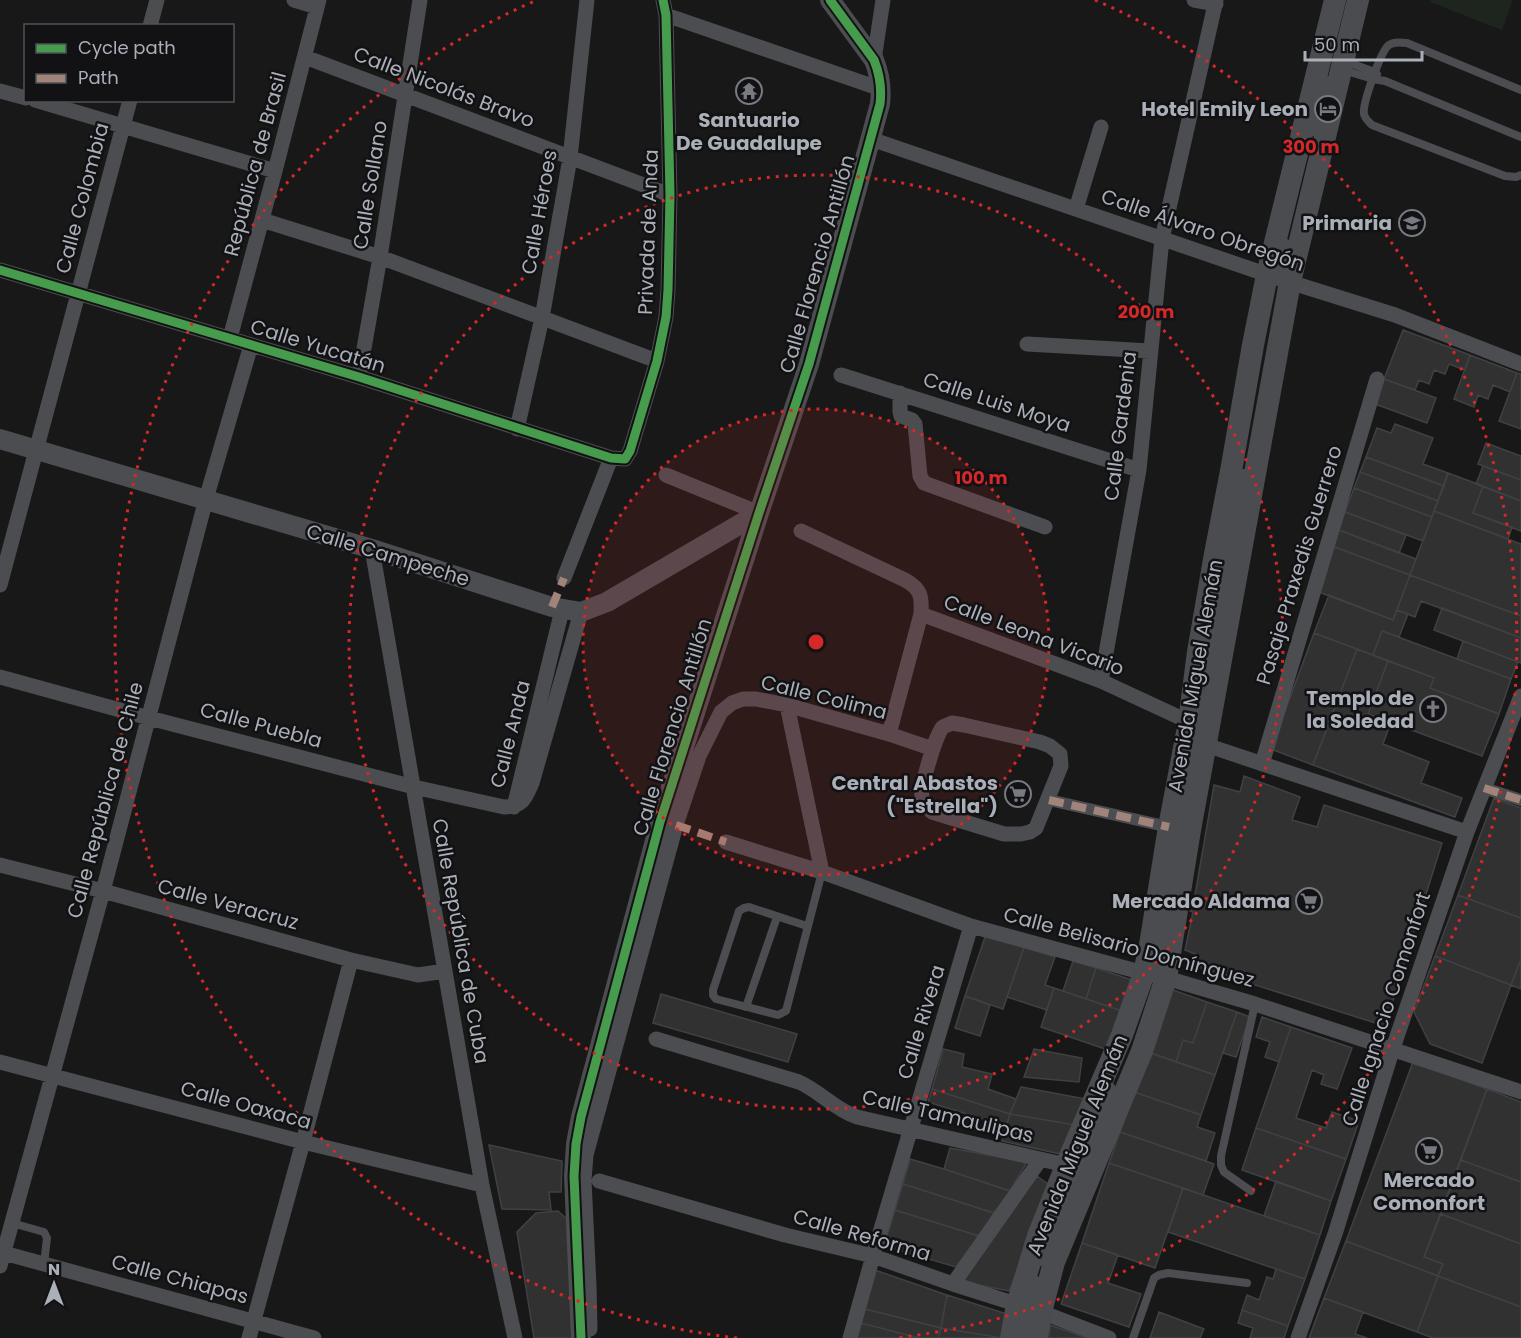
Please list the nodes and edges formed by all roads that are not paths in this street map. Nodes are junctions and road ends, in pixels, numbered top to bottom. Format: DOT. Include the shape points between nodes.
graph roads {
  1 [pos="157,0"];
  2 [pos="294,0"];
  3 [pos="420,0"];
  4 [pos="587,0"];
  5 [pos="830,0"];
  6 [pos="883,0"];
  7 [pos="1194,0"];
  8 [pos="1335,0"];
  9 [pos="1358,0"];
  10 [pos="1216,2"];
  11 [pos="318,3"];
  12 [pos="665,8"];
  13 [pos="151,24"];
  14 [pos="305,57"];
  15 [pos="874,60"];
  16 [pos="1338,68"];
  17 [pos="1374,76"];
  18 [pos="882,89"];
  19 [pos="1521,90"];
  20 [pos="0,91"];
  21 [pos="406,94"];
  22 [pos="24,97"];
  23 [pos="42,102"];
  24 [pos="129,102"];
  25 [pos="123,126"];
  26 [pos="1101,127"];
  27 [pos="1521,137"];
  28 [pos="1312,138"];
  29 [pos="871,139"];
  30 [pos="570,158"];
  31 [pos="275,171"];
  32 [pos="1521,175"];
  33 [pos="670,195"];
  34 [pos="1076,209"];
  35 [pos="262,220"];
  36 [pos="1287,237"];
  37 [pos="1162,239"];
  38 [pos="380,257"];
  39 [pos="0,270"];
  40 [pos="1279,282"];
  41 [pos="78,294"];
  42 [pos="542,318"];
  43 [pos="230,338"];
  44 [pos="1028,344"];
  45 [pos="251,345"];
  46 [pos="1150,351"];
  47 [pos="657,361"];
  48 [pos="1521,364"];
  49 [pos="842,375"];
  50 [pos="359,377"];
  51 [pos="1377,379"];
  52 [pos="900,393"];
  53 [pos="517,429"];
  54 [pos="0,439"];
  55 [pos="37,449"];
  56 [pos="618,458"];
  57 [pos="1246,459"];
  58 [pos="1139,470"];
  59 [pos="666,475"];
  60 [pos="206,499"];
  61 [pos="759,513"];
  62 [pos="1045,528"];
  63 [pos="801,531"];
  64 [pos="372,549"];
  65 [pos="564,578"];
  66 [pos="0,585"];
  67 [pos="572,611"];
  68 [pos="921,614"];
  69 [pos="0,676"];
  70 [pos="1101,681"];
  71 [pos="1204,691"];
  72 [pos="1521,696"];
  73 [pos="788,705"];
  74 [pos="149,718"];
  75 [pos="1200,729"];
  76 [pos="889,734"];
  77 [pos="933,749"];
  78 [pos="1262,764"];
  79 [pos="414,787"];
  80 [pos="1484,788"];
  81 [pos="1048,800"];
  82 [pos="1521,800"];
  83 [pos="514,807"];
  84 [pos="676,825"];
  85 [pos="1169,827"];
  86 [pos="1467,832"];
  87 [pos="726,842"];
  88 [pos="0,865"];
  89 [pos="822,872"];
  90 [pos="104,891"];
  91 [pos="777,917"];
  92 [pos="807,926"];
  93 [pos="971,926"];
  94 [pos="351,960"];
  95 [pos="445,971"];
  96 [pos="1154,975"];
  97 [pos="1255,1004"];
  98 [pos="746,1006"];
  99 [pos="656,1039"];
  100 [pos="1393,1048"];
  101 [pos="0,1062"];
  102 [pos="52,1076"];
  103 [pos="1113,1084"];
  104 [pos="1521,1092"];
  105 [pos="911,1129"];
  106 [pos="303,1142"];
  107 [pos="1040,1160"];
  108 [pos="1066,1165"];
  109 [pos="599,1182"];
  110 [pos="482,1185"];
  111 [pos="1251,1191"];
  112 [pos="12,1223"];
  113 [pos="873,1256"];
  114 [pos="1,1257"];
  115 [pos="44,1264"];
  116 [pos="1247,1283"];
  117 [pos="952,1284"];
  118 [pos="1029,1308"];
  119 [pos="254,1321"];
  120 [pos="249,1338"];
  121 [pos="314,1338"];
  122 [pos="515,1338"];
  123 [pos="581,1338"];
  124 [pos="590,1338"];
  125 [pos="850,1338"];
  126 [pos="1011,1338"];
  127 [pos="1024,1338"];
  128 [pos="1037,1338"];
  129 [pos="1109,1338"];
  130 [pos="1133,1338"];
  131 [pos="1298,1338"];
  1 -- 13 [label="street"];
  2 -- 11 [label="street"];
  3 -- 21 [label="street, Calle Sollano"];
  4 -- 30 [label="street, Calle Héroes"];
  5 -- 15 [label="street"];
  6 -- 15 [label="street"];
  7 -- 10 [label="street"];
  8 -- 40 [label="main road, Avenida Miguel Alemán"];
  9 -- 16 [label="main road, Avenida Miguel Alemán"];
  10 -- 37 [label="street, Calle Gardenia"];
  11 -- 14 [label="street, República de Brasil"];
  12 -- 18 [label="street"];
  12 -- 33 [label="street, Privada de Anda"];
  14 -- 21 [label="street, Calle Nicolás Bravo"];
  14 -- 31 [label="street, República de Brasil"];
  15 -- 18 [label="street"];
  16 -- 17 [label="lane"];
  16 -- 28 [label="lane"];
  16 -- 40 [label="main road, Avenida Miguel Alemán"];
  17 -- 19 [label="lane" via="1387,46 1407,43"];
  17 -- 27 [label="lane"];
  17 -- 32 [label="lane" via="1364,106 1364,115 1372,125 1505,176"];
  18 -- 29 [label="street, Calle Florencio Antillón"];
  20 -- 22 [label="street"];
  21 -- 30 [label="street, Calle Nicolás Bravo"];
  21 -- 38 [label="street, Calle Sollano"];
  23 -- 25 [label="street"];
  24 -- 25 [label="street, Calle Colombia"];
  25 -- 31 [label="street"];
  25 -- 41 [label="street, Calle Colombia"];
  26 -- 34 [label="street"];
  29 -- 34 [label="street, Calle Álvaro Obregón"];
  29 -- 61 [label="street, Calle Florencio Antillón" via="809,364"];
  30 -- 33 [label="street, Calle Nicolás Bravo"];
  30 -- 42 [label="street, Calle Héroes"];
  31 -- 35 [label="street, República de Brasil"];
  33 -- 47 [label="street, Privada de Anda" via="666,317"];
  34 -- 37 [label="street, Calle Álvaro Obregón"];
  35 -- 38 [label="street"];
  35 -- 43 [label="street, República de Brasil"];
  36 -- 40 [label="lane"];
  37 -- 40 [label="street, Calle Álvaro Obregón"];
  37 -- 46 [label="street, Calle Gardenia"];
  38 -- 42 [label="street"];
  38 -- 50 [label="street, Calle Sollano"];
  39 -- 41 [label="street, Calle Yucatán"];
  40 -- 48 [label="street, Calle Álvaro Obregón" via="1395,315"];
  40 -- 75 [label="main road, Avenida Miguel Alemán"];
  41 -- 43 [label="street, Calle Yucatán"];
  41 -- 55 [label="street, Calle Colombia"];
  42 -- 47 [label="street"];
  42 -- 53 [label="street, Calle Héroes"];
  43 -- 45 [label="street, Calle Yucatán"];
  44 -- 46 [label="street"];
  45 -- 50 [label="street, Calle Yucatán"];
  45 -- 60 [label="street, Calle República de Chile"];
  46 -- 58 [label="street, Calle Gardenia"];
  47 -- 56 [label="street, Privada de Anda" via="630,451"];
  49 -- 52 [label="street, Calle Luis Moya"];
  50 -- 53 [label="street, Calle Yucatán"];
  51 -- 78 [label="street, Pasaje Praxedis Guerrero"];
  52 -- 58 [label="street, Calle Luis Moya"];
  52 -- 62 [label="street" via="901,416 915,424 924,483"];
  53 -- 56 [label="street, Calle Yucatán"];
  54 -- 55 [label="street, Calle Campeche"];
  55 -- 60 [label="street, Calle Campeche"];
  55 -- 66 [label="street, Calle Colombia"];
  56 -- 65 [label="street"];
  57 -- 71 [label="lane"];
  58 -- 70 [label="street, Calle Gardenia"];
  59 -- 61 [label="street"];
  60 -- 64 [label="street, Calle Campeche"];
  60 -- 74 [label="street, Calle República de Chile"];
  61 -- 67 [label="street" via="607,602"];
  61 -- 123 [label="street, Calle Florencio Antillón" via="660,822 581,1117 574,1176"];
  63 -- 68 [label="street, Calle Leona Vicario" via="914,585 922,602"];
  64 -- 67 [label="street, Calle Campeche"];
  64 -- 79 [label="street, Calle República de Cuba"];
  67 -- 83 [label="street, Calle Anda" via="532,783 526,798"];
  68 -- 70 [label="street, Calle Leona Vicario"];
  68 -- 76 [label="street"];
  69 -- 74 [label="street, Calle Puebla"];
  70 -- 75 [label="street, Calle Leona Vicario"];
  72 -- 80 [label="street, Calle Ignacio Comonfort"];
  73 -- 76 [label="street, Calle Colima"];
  73 -- 84 [label="street, Calle Colima" via="743,699 721,712 699,756"];
  73 -- 89 [label="street"];
  74 -- 79 [label="street, Calle Puebla"];
  74 -- 90 [label="street, Calle República de Chile"];
  75 -- 78 [label="street, Calle Leona Vicario"];
  75 -- 85 [label="main road, Avenida Miguel Alemán"];
  75 -- 96 [label="main road, Avenida Miguel Alemán" via="1190,830"];
  76 -- 77 [label="street, Calle Colima"];
  77 -- 81 [label="street" via="943,727 952,723 1050,746 1060,754 1061,766"];
  77 -- 81 [label="street" via="921,798 932,813 1004,834 1021,834 1036,828"];
  78 -- 86 [label="street, Calle Leona Vicario"];
  79 -- 83 [label="street, Calle Puebla"];
  79 -- 95 [label="street, Calle República de Cuba"];
  80 -- 82 [label="street"];
  80 -- 86 [label="street, Calle Ignacio Comonfort"];
  81 -- 85 [label="street"];
  84 -- 124 [label="street, Calle Florencio Antillón" via="586,1155"];
  85 -- 96 [label="main road, Avenida Miguel Alemán" via="1150,945"];
  86 -- 100 [label="street, Calle Ignacio Comonfort"];
  87 -- 89 [label="street, Calle Belisario Domínguez"];
  88 -- 90 [label="street, Calle Veracruz"];
  89 -- 92 [label="lane"];
  89 -- 93 [label="street, Calle Belisario Domínguez"];
  90 -- 94 [label="street, Calle Veracruz"];
  90 -- 102 [label="street, Calle República de Chile"];
  91 -- 92 [label="lane"];
  91 -- 98 [label="lane"];
  91 -- 98 [label="lane" via="749,907 739,911 713,990 716,999"];
  92 -- 98 [label="lane" via="786,1011 778,1015"];
  93 -- 96 [label="street, Calle Belisario Domínguez"];
  93 -- 105 [label="street, Calle Rivera"];
  94 -- 95 [label="street, Calle Veracruz" via="418,975"];
  94 -- 106 [label="street"];
  95 -- 110 [label="street, Calle República de Cuba"];
  96 -- 97 [label="street, Calle Belisario Domínguez"];
  96 -- 108 [label="main road, Avenida Miguel Alemán" via="1122,1035"];
  96 -- 118 [label="main road, Avenida Miguel Alemán" via="1142,1051 1054,1262"];
  97 -- 100 [label="street, Calle Belisario Domínguez"];
  97 -- 111 [label="lane" via="1221,1156 1224,1172"];
  99 -- 105 [label="street, Calle Tamaulipas" via="799,1082 845,1113"];
  100 -- 104 [label="street, Calle Belisario Domínguez"];
  100 -- 131 [label="street, Calle Ignacio Comonfort"];
  101 -- 102 [label="street, Calle Oaxaca"];
  102 -- 106 [label="street, Calle Oaxaca"];
  102 -- 112 [label="street, Calle República de Chile"];
  103 -- 118 [label="lane" via="1040,1264"];
  105 -- 107 [label="street, Calle Tamaulipas"];
  105 -- 113 [label="street, Calle Rivera"];
  106 -- 110 [label="street, Calle Oaxaca"];
  106 -- 119 [label="street"];
  107 -- 108 [label="street, Calle Tamaulipas"];
  107 -- 117 [label="street"];
  108 -- 118 [label="main road, Avenida Miguel Alemán" via="1038,1236"];
  109 -- 113 [label="street, Calle Reforma"];
  110 -- 122 [label="street, Calle República de Cuba"];
  112 -- 114 [label="street, Calle República de Chile"];
  112 -- 115 [label="lane" via="44,1232"];
  113 -- 117 [label="street, Calle Reforma"];
  113 -- 125 [label="street, Calle Rivera"];
  114 -- 115 [label="street, Calle Chiapas"];
  115 -- 119 [label="street, Calle Chiapas"];
  116 -- 130 [label="lane" via="1159,1275"];
  117 -- 118 [label="street, Calle Reforma"];
  118 -- 126 [label="main road, Avenida Miguel Alemán"];
  118 -- 127 [label="lane"];
  118 -- 128 [label="main road, Avenida Miguel Alemán"];
  118 -- 129 [label="street, Calle Reforma"];
  119 -- 120 [label="street"];
  119 -- 121 [label="street, Calle Chiapas"];
}
